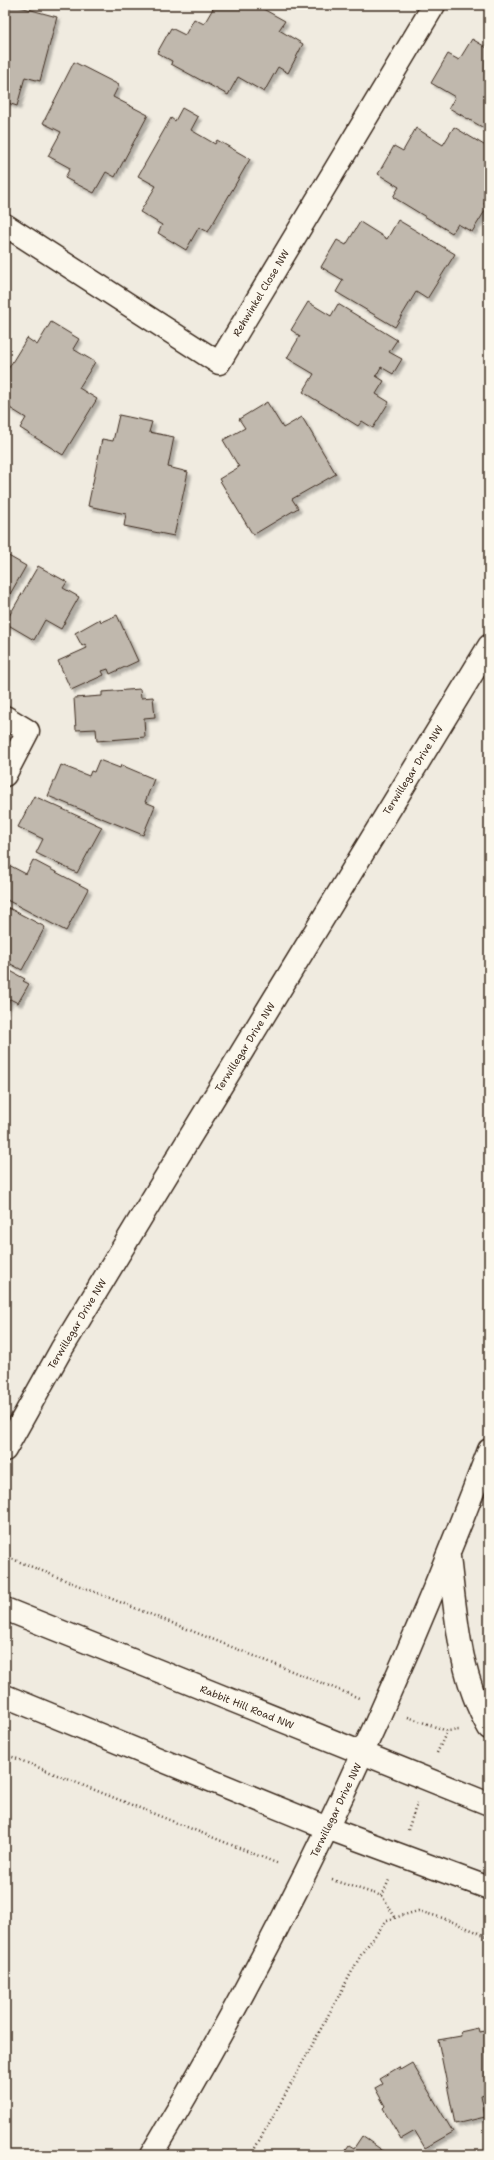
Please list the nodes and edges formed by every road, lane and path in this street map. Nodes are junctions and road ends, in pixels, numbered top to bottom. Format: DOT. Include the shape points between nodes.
graph roads {
  1 [pos="434,5"];
  2 [pos="5,225"];
  3 [pos="489,646"];
  4 [pos="5,716"];
  5 [pos="5,775"];
  6 [pos="5,1450"];
  7 [pos="489,1450"];
  8 [pos="449,1555"];
  9 [pos="5,1556"];
  10 [pos="5,1609"];
  11 [pos="5,1696"];
  12 [pos="356,1696"];
  13 [pos="428,1724"];
  14 [pos="489,1728"];
  15 [pos="464,1730"];
  16 [pos="447,1731"];
  17 [pos="364,1753"];
  18 [pos="5,1754"];
  19 [pos="426,1778"];
  20 [pos="489,1804"];
  21 [pos="327,1828"];
  22 [pos="399,1856"];
  23 [pos="265,1859"];
  24 [pos="489,1888"];
  25 [pos="395,1917"];
  26 [pos="489,1937"];
  27 [pos="151,2155"];
  28 [pos="250,2155"];
  1 -- 2 [label="main road, Rehwinkel Close NW" via="219,363"];
  3 -- 6 [label="main road, Terwillegar Drive NW" via="61,1350"];
  4 -- 5 [label="main road" via="28,731"];
  7 -- 8 [label="main road, Terwillegar Drive NW"];
  8 -- 14 [label="main road" via="460,1642 467,1675"];
  8 -- 17 [label="main road, Terwillegar Drive NW"];
  9 -- 12 [label="path"];
  10 -- 17 [label="main road, Rabbit Hill Road NW"];
  11 -- 21 [label="main road"];
  13 -- 16 [label="path"];
  15 -- 16 [label="path"];
  16 -- 19 [label="path"];
  17 -- 19 [label="main road, Rabbit Hill Road NW"];
  17 -- 21 [label="main road, Terwillegar Drive NW"];
  18 -- 23 [label="path"];
  19 -- 20 [label="main road, Rabbit Hill Road NW"];
  19 -- 22 [label="path"];
  21 -- 22 [label="main road"];
  21 -- 27 [label="main road, Terwillegar Drive NW" via="260,1964 204,2068"];
  22 -- 24 [label="main road"];
  22 -- 25 [label="path" via="382,1896"];
  25 -- 26 [label="path" via="418,1911 443,1918"];
  25 -- 28 [label="path" via="387,1920 362,1953"];
}
